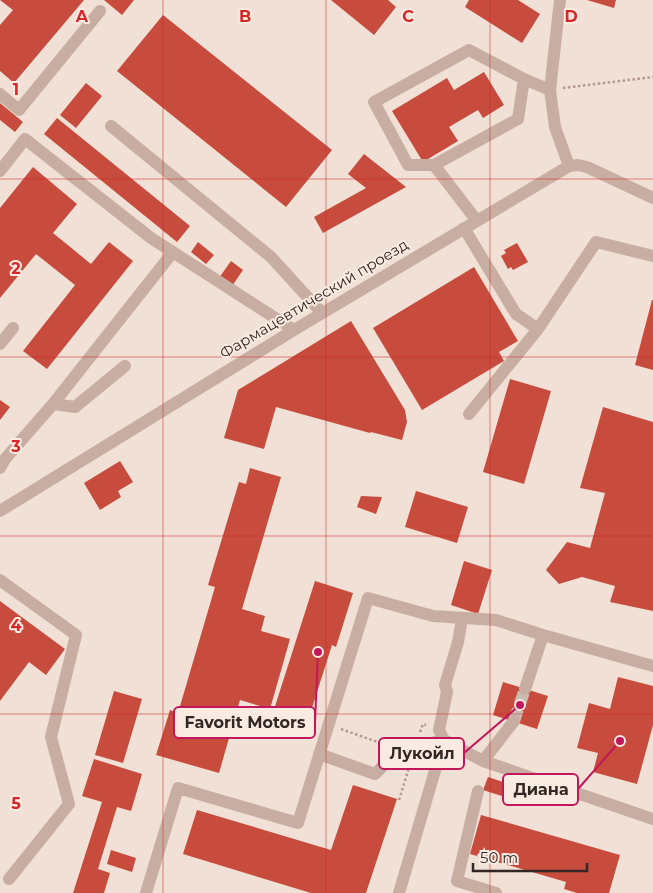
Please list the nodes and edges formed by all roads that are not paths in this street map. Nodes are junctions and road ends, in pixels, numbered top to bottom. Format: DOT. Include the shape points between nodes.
graph roads {
  1 [pos="560,0"];
  2 [pos="100,11"];
  3 [pos="524,79"];
  4 [pos="550,90"];
  5 [pos="0,94"];
  6 [pos="111,126"];
  7 [pos="434,165"];
  8 [pos="569,166"];
  9 [pos="0,171"];
  10 [pos="653,198"];
  11 [pos="477,221"];
  12 [pos="464,228"];
  13 [pos="173,252"];
  14 [pos="653,256"];
  15 [pos="322,313"];
  16 [pos="13,328"];
  17 [pos="538,329"];
  18 [pos="294,330"];
  19 [pos="0,344"];
  20 [pos="125,366"];
  21 [pos="53,404"];
  22 [pos="469,414"];
  23 [pos="0,468"];
  24 [pos="2,506"];
  25 [pos="0,580"];
  26 [pos="462,619"];
  27 [pos="543,635"];
  28 [pos="653,666"];
  29 [pos="525,689"];
  30 [pos="514,721"];
  31 [pos="444,740"];
  32 [pos="319,754"];
  33 [pos="482,760"];
  34 [pos="478,791"];
  35 [pos="653,819"];
  36 [pos="9,879"];
  37 [pos="146,893"];
  38 [pos="399,893"];
  39 [pos="496,893"];
  1 -- 4 [label="street"];
  2 -- 5 [label="street" via="19,110"];
  3 -- 4 [label="street"];
  3 -- 7 [label="street" via="518,119"];
  3 -- 7 [label="street" via="469,50 374,102 408,165"];
  4 -- 8 [label="street" via="554,127"];
  6 -- 15 [label="street" via="270,257"];
  7 -- 11 [label="street"];
  8 -- 10 [label="street" via="587,167"];
  8 -- 11 [label="street, Фармацевтический проезд"];
  9 -- 13 [label="street" via="25,139"];
  11 -- 12 [label="street, Фармацевтический проезд"];
  12 -- 15 [label="street, Фармацевтический проезд"];
  12 -- 17 [label="street" via="516,314"];
  13 -- 18 [label="street"];
  13 -- 21 [label="street"];
  14 -- 17 [label="street" via="596,242"];
  15 -- 18 [label="street, Фармацевтический проезд"];
  16 -- 19 [label="street"];
  17 -- 22 [label="street"];
  18 -- 24 [label="street, Фармацевтический проезд"];
  20 -- 21 [label="street" via="75,407"];
  21 -- 23 [label="street"];
  25 -- 36 [label="street" via="76,635 51,737 69,804"];
  26 -- 27 [label="street" via="496,620"];
  26 -- 31 [label="street" via="444,685 447,692 439,730"];
  26 -- 32 [label="street" via="433,616 368,598"];
  27 -- 28 [label="street"];
  27 -- 29 [label="street"];
  30 -- 33 [label="street"];
  31 -- 32 [label="street" via="399,750 375,774"];
  31 -- 33 [label="street"];
  31 -- 38 [label="street"];
  32 -- 37 [label="street" via="298,823 178,788"];
  33 -- 35 [label="street"];
  34 -- 39 [label="street" via="457,881"];
}
